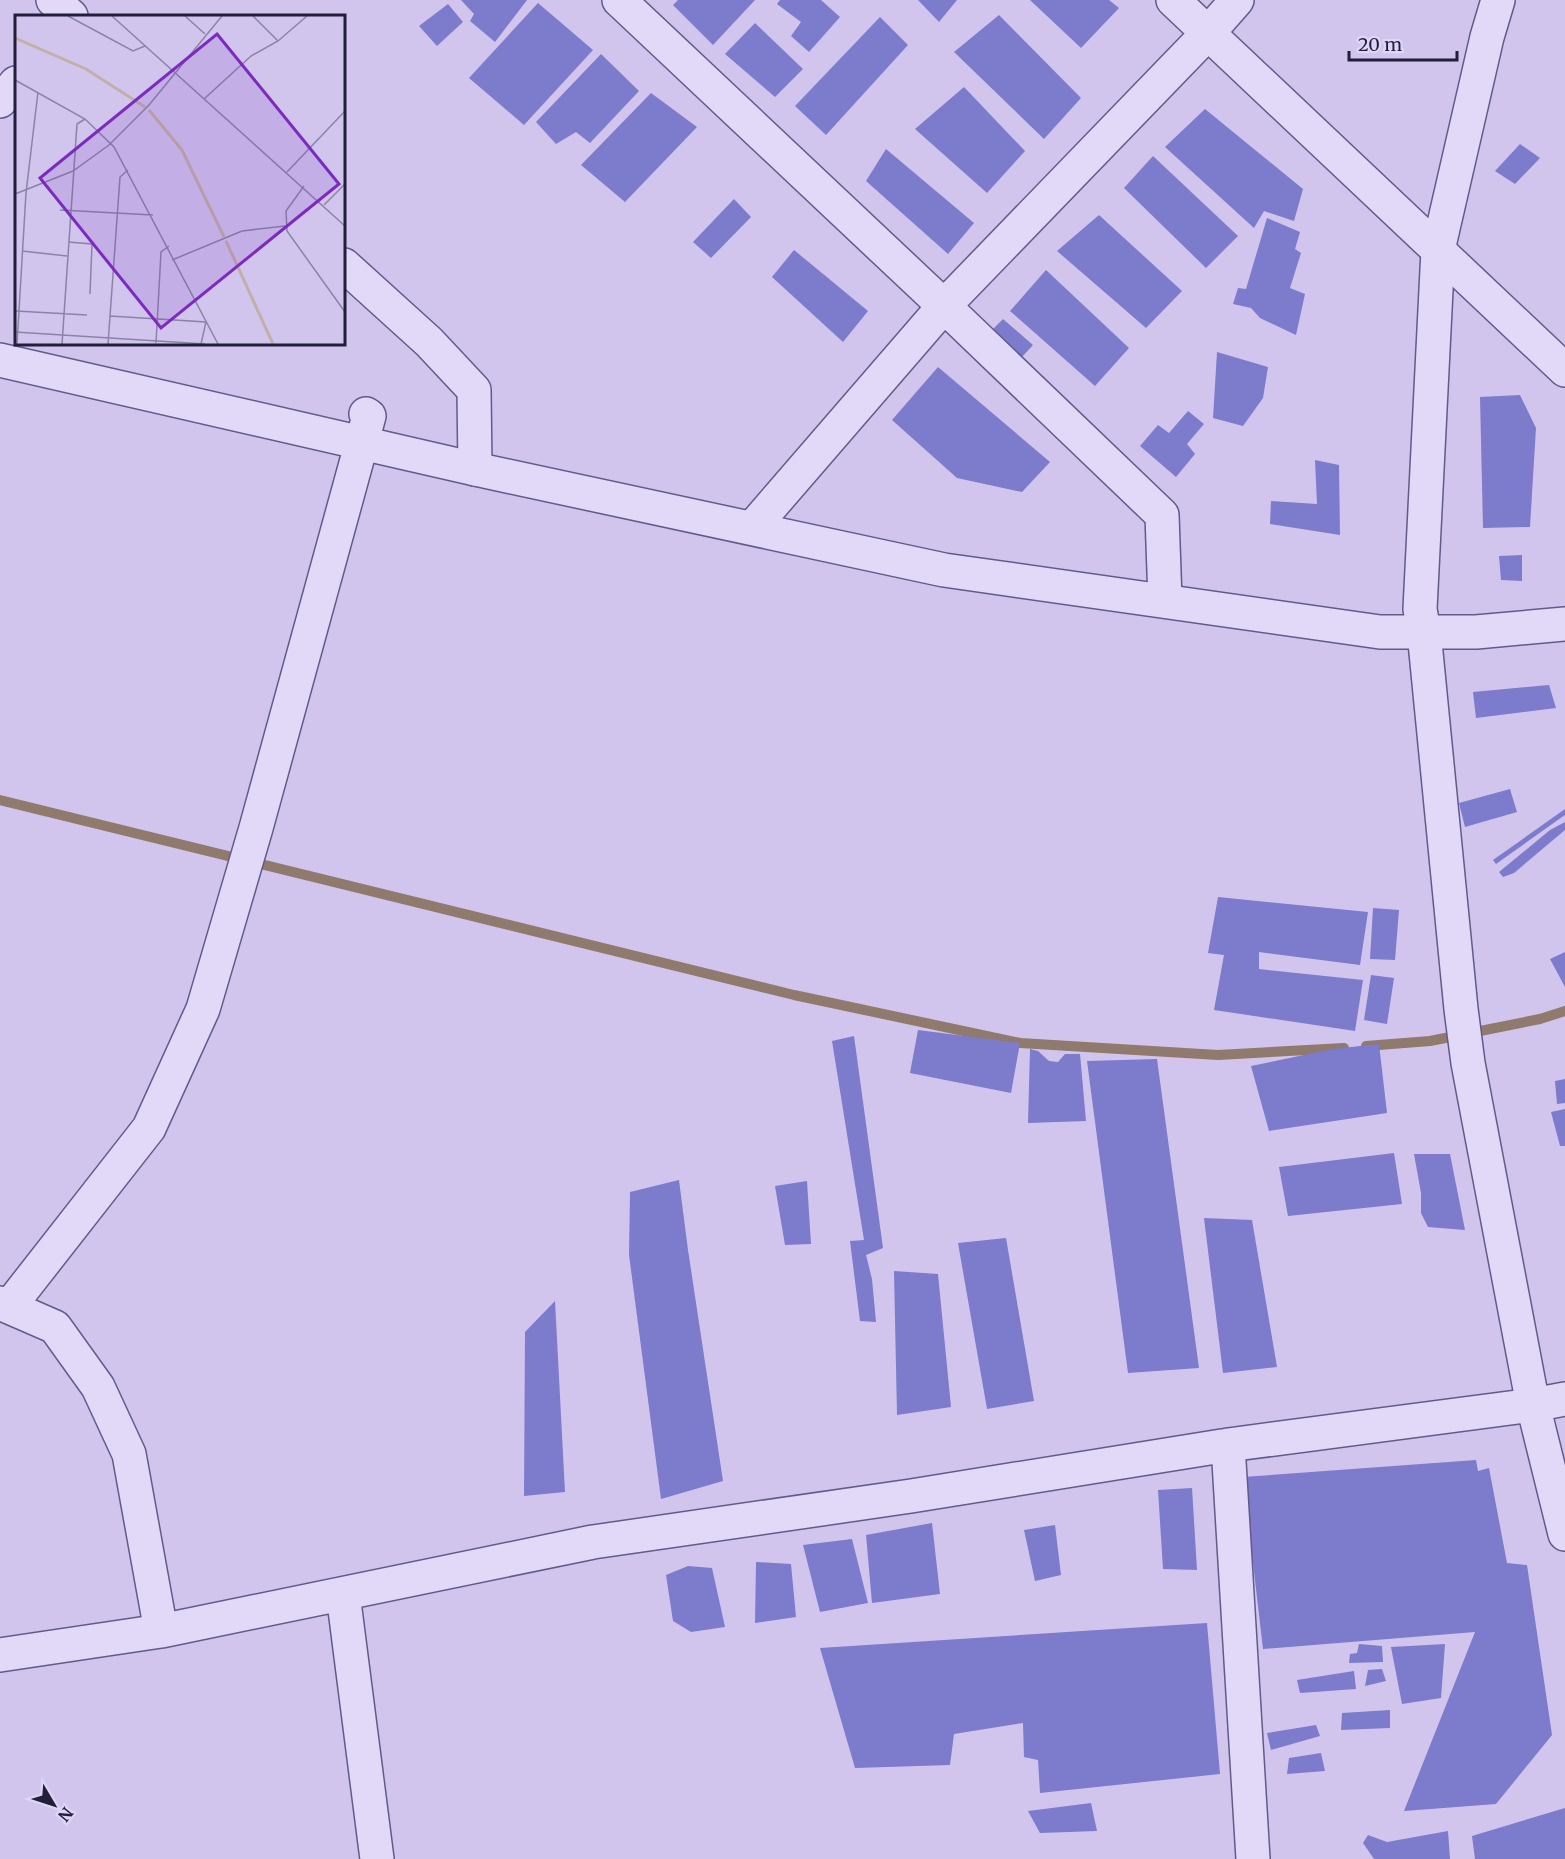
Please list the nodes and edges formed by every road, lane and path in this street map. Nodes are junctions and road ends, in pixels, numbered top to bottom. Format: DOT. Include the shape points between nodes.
graph roads {
  1 [pos="53,0"];
  2 [pos="93,0"];
  3 [pos="618,0"];
  4 [pos="1173,0"];
  5 [pos="1237,0"];
  6 [pos="1498,0"];
  7 [pos="70,15"];
  8 [pos="78,15"];
  9 [pos="1208,33"];
  10 [pos="15,84"];
  11 [pos="0,101"];
  12 [pos="1438,250"];
  13 [pos="345,266"];
  14 [pos="944,306"];
  15 [pos="0,360"];
  16 [pos="1565,370"];
  17 [pos="363,428"];
  18 [pos="475,469"];
  19 [pos="753,527"];
  20 [pos="1165,601"];
  21 [pos="1565,624"];
  22 [pos="1424,632"];
  23 [pos="5,1305"];
  24 [pos="1565,1399"];
  25 [pos="1533,1405"];
  26 [pos="1228,1445"];
  27 [pos="1565,1534"];
  28 [pos="344,1594"];
  29 [pos="161,1631"];
  30 [pos="0,1655"];
  31 [pos="377,1859"];
  32 [pos="1253,1859"];
  1 -- 7 [label="street"];
  2 -- 8 [label="street"];
  3 -- 14 [label="street"];
  4 -- 9 [label="street"];
  5 -- 9 [label="street"];
  6 -- 12 [label="street"];
  9 -- 12 [label="street"];
  9 -- 14 [label="street"];
  10 -- 11 [label="street"];
  12 -- 16 [label="street"];
  12 -- 22 [label="street" via="1420,609"];
  13 -- 18 [label="street" via="429,342 474,390"];
  14 -- 19 [label="street"];
  14 -- 20 [label="street" via="1162,515"];
  15 -- 17 [label="street"];
  17 -- 18 [label="street"];
  17 -- 23 [label="street" via="256,828 202,1009 149,1128"];
  18 -- 19 [label="street"];
  19 -- 20 [label="street" via="944,570"];
  20 -- 22 [label="street" via="1380,632"];
  21 -- 22 [label="street"];
  22 -- 25 [label="street" via="1468,1063"];
  23 -- 29 [label="street" via="55,1327 98,1387 129,1454"];
  24 -- 25 [label="street"];
  25 -- 26 [label="street"];
  25 -- 27 [label="street"];
  26 -- 28 [label="street" via="593,1542"];
  26 -- 32 [label="street"];
  28 -- 29 [label="street"];
  28 -- 31 [label="street"];
  29 -- 30 [label="street"];
}
